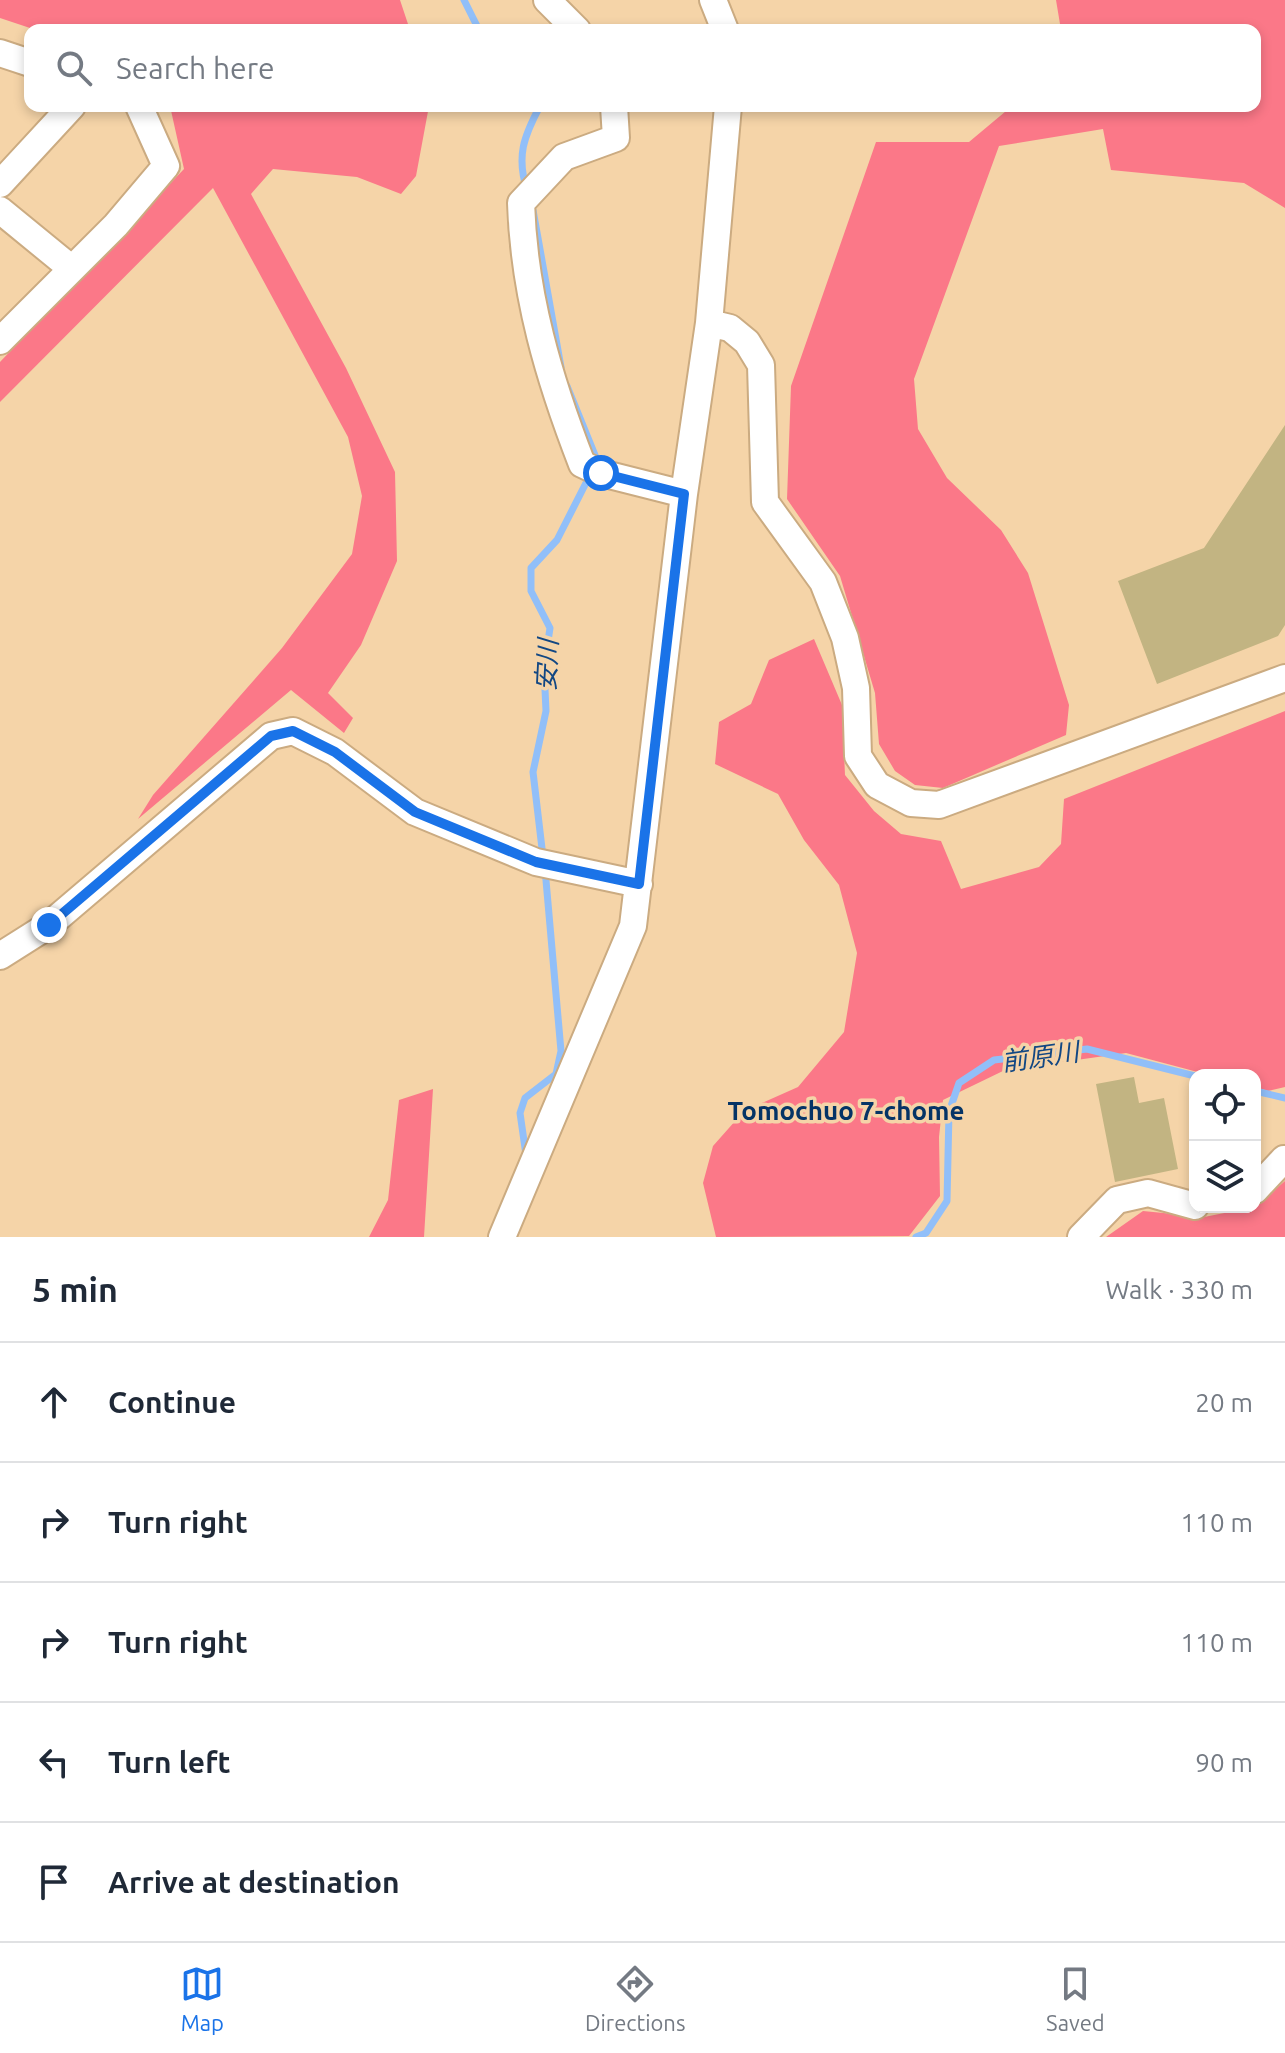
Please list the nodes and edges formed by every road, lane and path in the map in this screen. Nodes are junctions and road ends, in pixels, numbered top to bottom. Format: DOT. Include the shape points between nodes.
graph roads {
  1 [pos="547,0"];
  2 [pos="713,0"];
  3 [pos="571,24"];
  4 [pos="723,24"];
  5 [pos="0,53"];
  6 [pos="24,61"];
  7 [pos="66,112"];
  8 [pos="142,112"];
  9 [pos="614,112"];
  10 [pos="727,112"];
  11 [pos="0,184"];
  12 [pos="0,210"];
  13 [pos="72,269"];
  14 [pos="709,323"];
  15 [pos="0,341"];
  16 [pos="684,494"];
  17 [pos="1285,678"];
  18 [pos="639,884"];
  19 [pos="0,956"];
  20 [pos="1284,1159"];
  21 [pos="1261,1184"];
  22 [pos="1189,1204"];
  23 [pos="502,1237"];
  24 [pos="1081,1237"];
  1 -- 3 [label="street"];
  2 -- 4 [label="street"];
  5 -- 6 [label="street"];
  7 -- 11 [label="street"];
  8 -- 13 [label="street" via="166,166"];
  9 -- 16 [label="street" via="616,138 564,157 527,195 523,257 549,379 592,468"];
  10 -- 14 [label="street"];
  12 -- 13 [label="street"];
  13 -- 15 [label="street"];
  14 -- 16 [label="street"];
  14 -- 17 [label="street" via="730,328 747,342 761,365 765,502 829,596 856,688 858,756 877,785 911,803 939,805"];
  16 -- 18 [label="street"];
  18 -- 19 [label="street" via="545,864 415,812 335,752 293,731 271,736 49,925"];
  18 -- 23 [label="street" via="633,926"];
  20 -- 21 [label="street"];
  22 -- 24 [label="street" via="1148,1193 1117,1200"];
}
